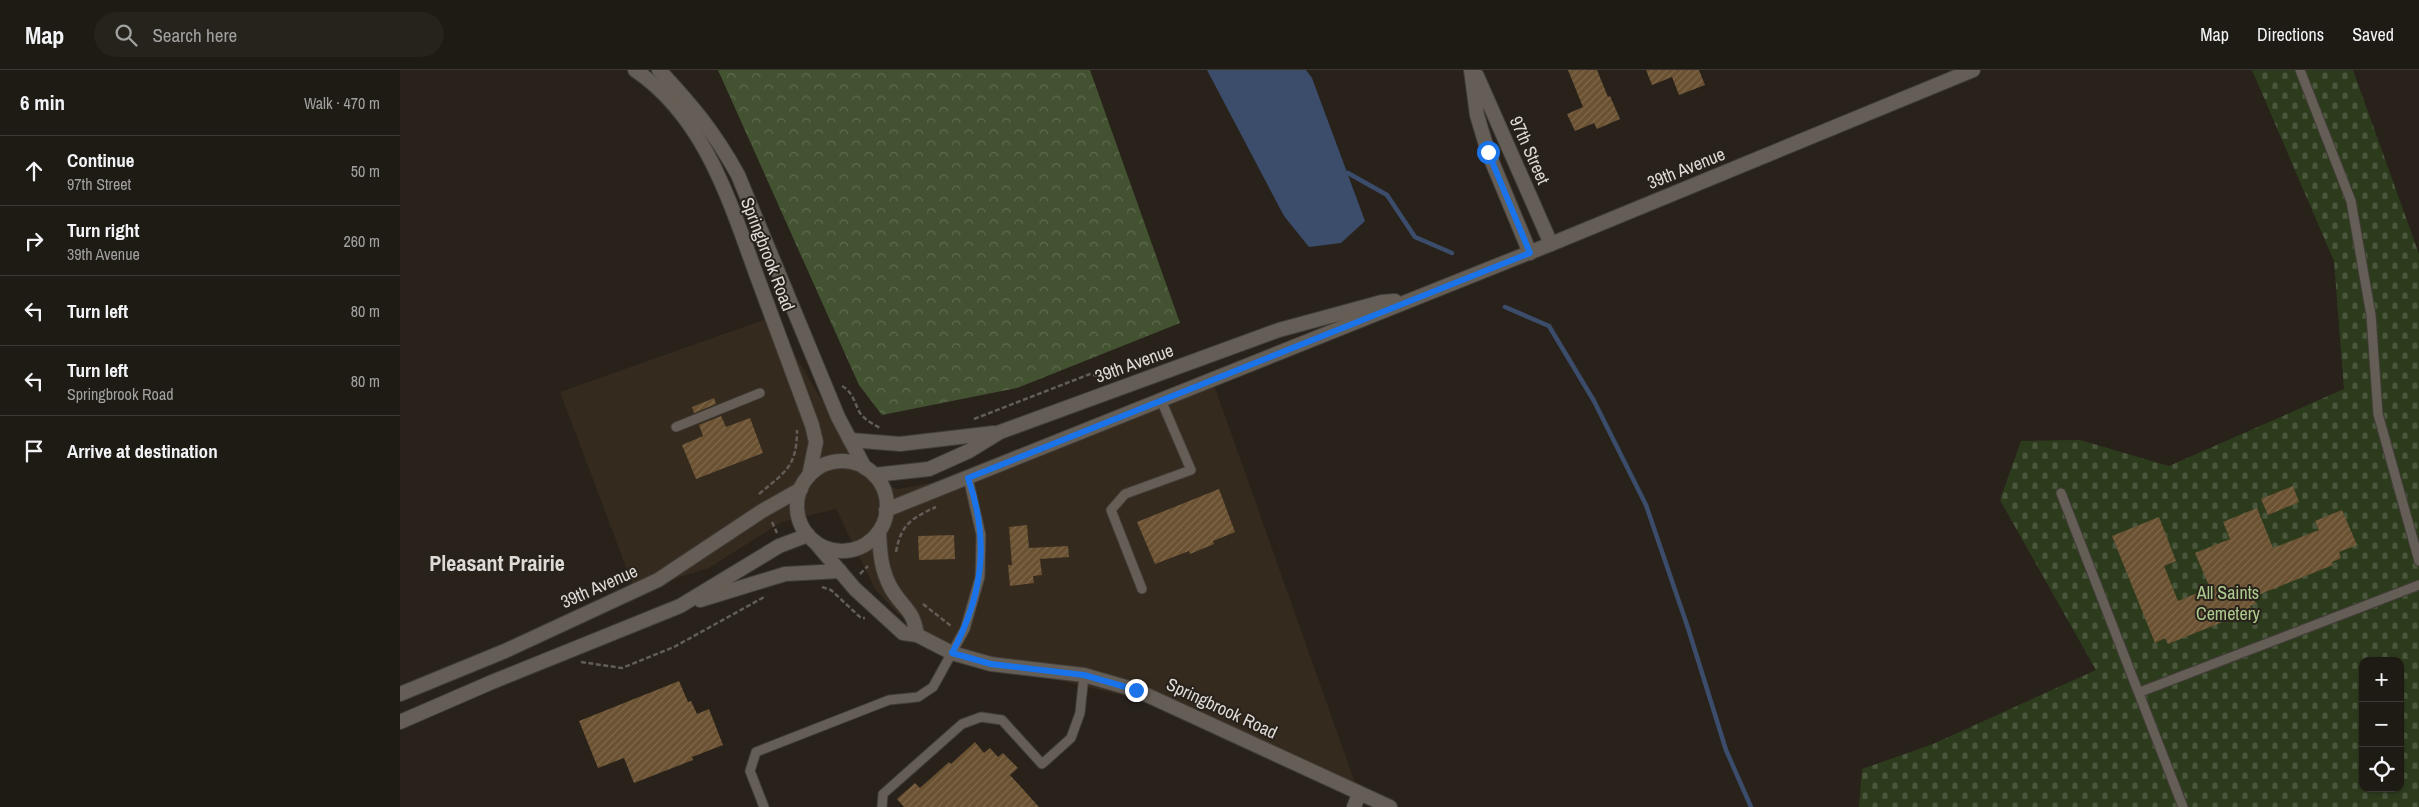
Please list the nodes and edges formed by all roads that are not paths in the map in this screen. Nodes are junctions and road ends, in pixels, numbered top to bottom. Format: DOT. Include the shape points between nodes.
graph roads {
  1 [pos="635,70"];
  2 [pos="659,70"];
  3 [pos="1473,70"];
  4 [pos="1973,70"];
  5 [pos="2300,70"];
  6 [pos="1551,244"];
  7 [pos="1530,253"];
  8 [pos="1413,299"];
  9 [pos="760,392"];
  10 [pos="1161,400"];
  11 [pos="676,427"];
  12 [pos="1000,432"];
  13 [pos="850,440"];
  14 [pos="869,471"];
  15 [pos="809,476"];
  16 [pos="968,478"];
  17 [pos="801,489"];
  18 [pos="2061,493"];
  19 [pos="886,510"];
  20 [pos="879,532"];
  21 [pos="811,538"];
  22 [pos="2419,561"];
  23 [pos="840,571"];
  24 [pos="2419,585"];
  25 [pos="1142,589"];
  26 [pos="680,606"];
  27 [pos="918,635"];
  28 [pos="952,653"];
  29 [pos="1084,675"];
  30 [pos="2140,692"];
  31 [pos="400,694"];
  32 [pos="400,722"];
  33 [pos="1356,800"];
  34 [pos="764,807"];
  35 [pos="882,807"];
  36 [pos="1390,807"];
  37 [pos="2183,807"];
  1 -- 15 [label="main road, Springbrook Road" via="685,117 720,181 812,426 816,442"];
  2 -- 13 [label="main road, Springbrook Road" via="711,128 729,159"];
  3 -- 6 [label="main road, 97th Street"];
  3 -- 7 [label="main road, 97th Street" via="1477,115 1488,152"];
  4 -- 6 [label="main road, 39th Avenue"];
  5 -- 22 [label="lane" via="2351,201 2371,315 2378,414"];
  6 -- 7 [label="main road, 39th Avenue"];
  7 -- 8 [label="main road, 39th Avenue"];
  8 -- 10 [label="main road, 39th Avenue"];
  8 -- 12 [label="main road, 39th Avenue" via="1382,302 1279,330"];
  9 -- 11 [label="lane"];
  10 -- 16 [label="main road, 39th Avenue"];
  10 -- 25 [label="lane" via="1191,470 1125,494 1111,510"];
  12 -- 13 [label="main road" via="900,444"];
  12 -- 14 [label="main road, 39th Avenue" via="968,452 929,469"];
  13 -- 14 [label="main road, Springbrook Road"];
  14 -- 15 [label="main road" via="851,462 836,462 821,466"];
  14 -- 19 [label="main road" via="884,491"];
  15 -- 17 [label="main road"];
  16 -- 19 [label="main road, 39th Avenue"];
  16 -- 28 [label="lane" via="981,535 980,577 965,629"];
  17 -- 21 [label="main road" via="797,504 799,518"];
  17 -- 31 [label="main road, 39th Avenue" via="762,510 658,580 504,651"];
  18 -- 30 [label="lane"];
  19 -- 20 [label="main road"];
  20 -- 21 [label="main road" via="856,549 841,551 827,549"];
  20 -- 27 [label="main road" via="880,563 892,589 915,618"];
  21 -- 23 [label="main road, Springbrook Road"];
  21 -- 26 [label="main road" via="779,546"];
  23 -- 26 [label="main road" via="785,574"];
  23 -- 27 [label="main road, Springbrook Road" via="903,633"];
  24 -- 30 [label="lane"];
  26 -- 32 [label="main road"];
  27 -- 28 [label="main road, Springbrook Road"];
  28 -- 29 [label="main road, Springbrook Road" via="991,664"];
  28 -- 34 [label="lane" via="933,687 918,697 889,700 756,752 750,771"];
  29 -- 33 [label="main road, Springbrook Road" via="1162,700"];
  29 -- 35 [label="lane" via="1080,713 1071,738 1042,764 1002,720 982,717 962,724 883,794"];
  30 -- 37 [label="lane"];
  33 -- 36 [label="main road, Springbrook Road"];
}
